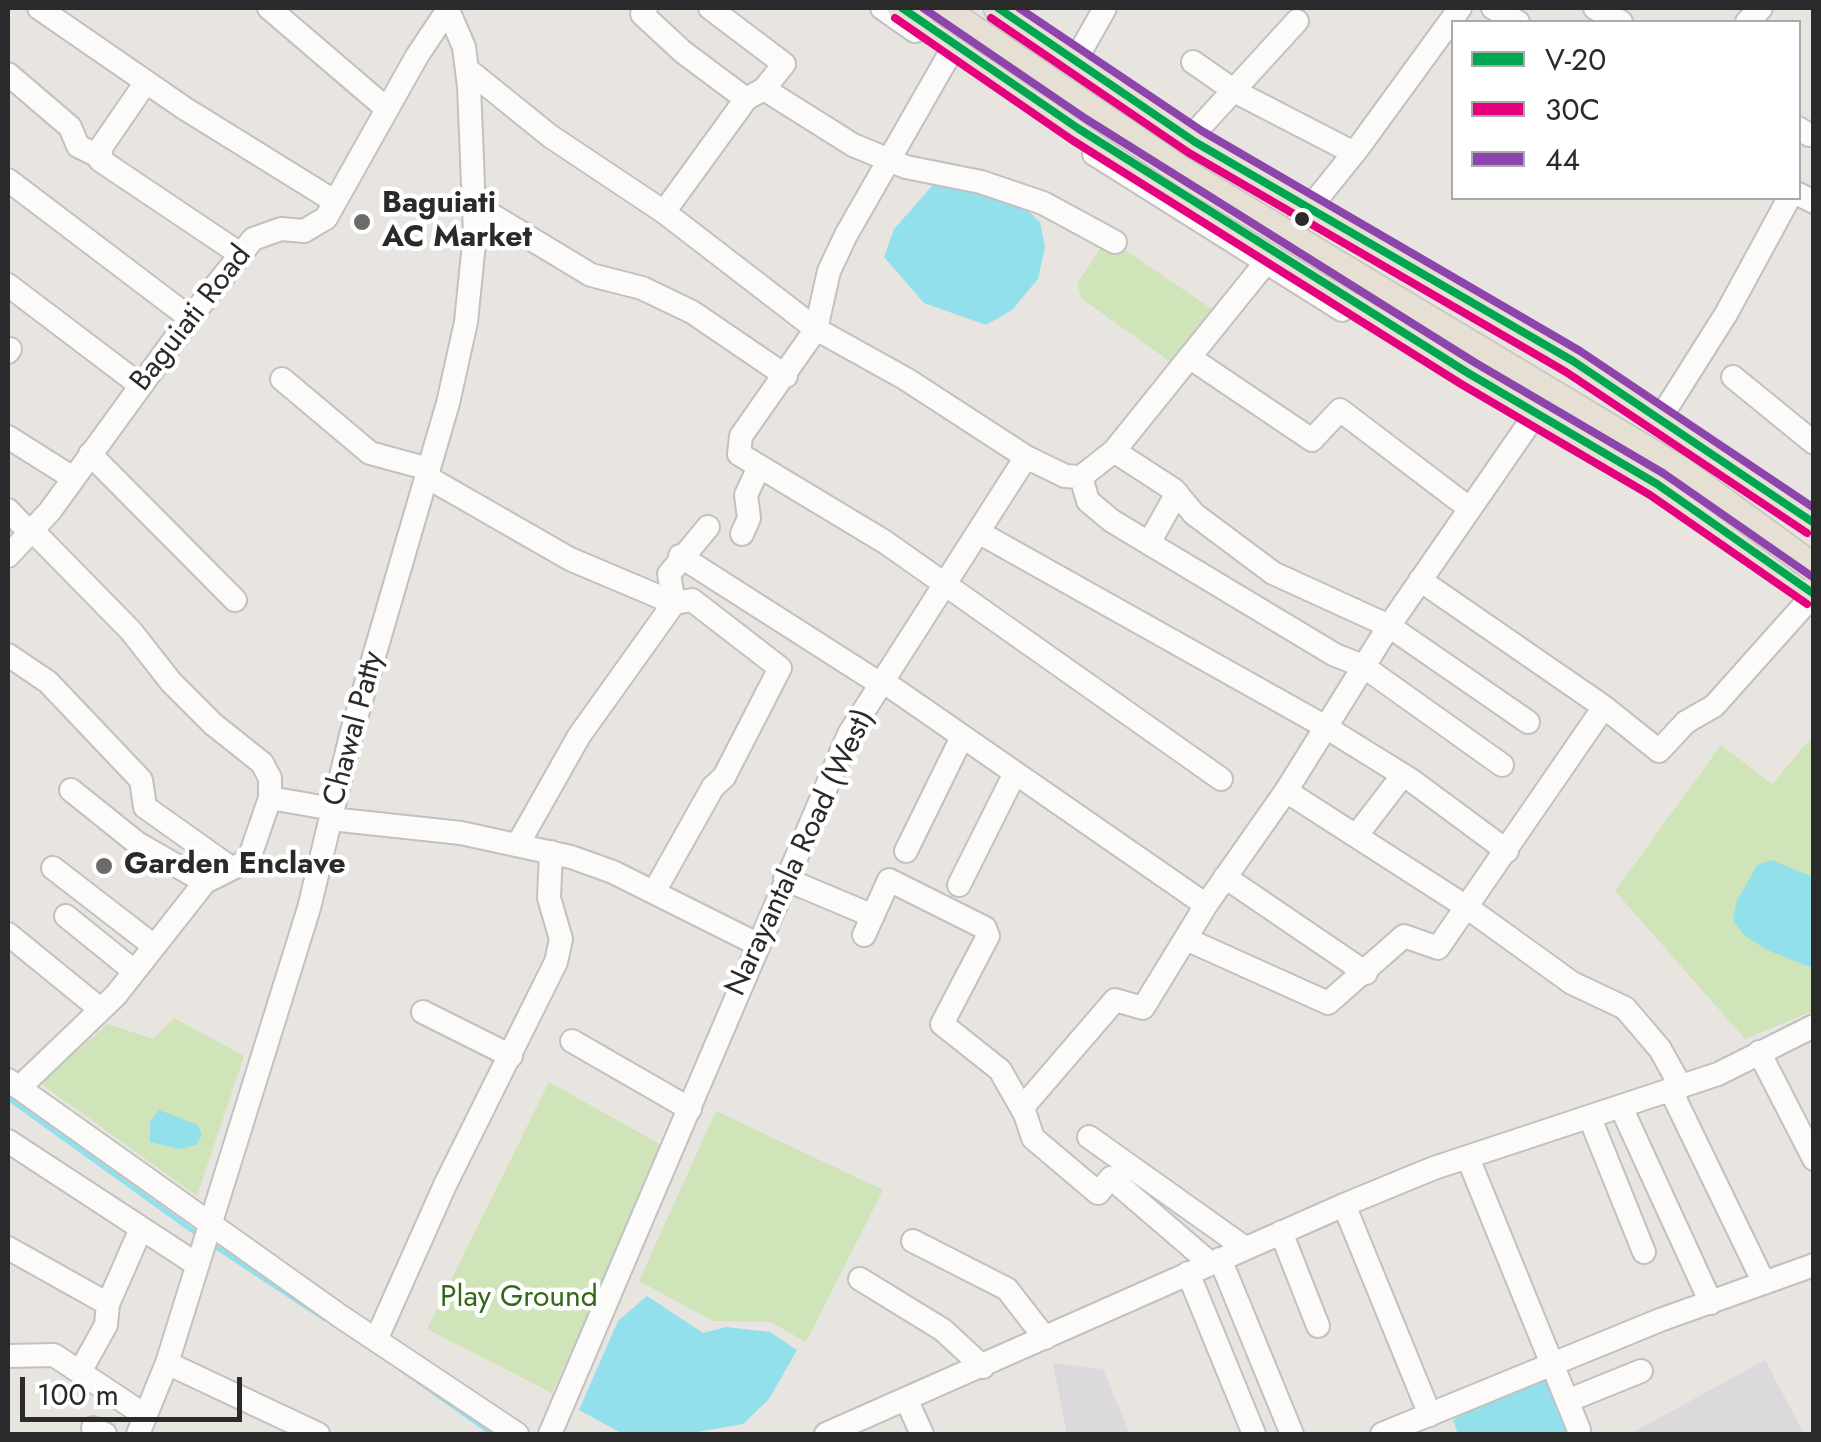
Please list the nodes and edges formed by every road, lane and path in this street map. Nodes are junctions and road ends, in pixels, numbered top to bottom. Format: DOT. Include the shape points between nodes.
graph roads {
  1 [pos="39,8"];
  2 [pos="270,8"];
  3 [pos="449,8"];
  4 [pos="646,8"];
  5 [pos="710,8"];
  6 [pos="882,8"];
  7 [pos="902,8"];
  8 [pos="940,8"];
  9 [pos="971,8"];
  10 [pos="998,8"];
  11 [pos="1104,8"];
  12 [pos="1451,20"];
  13 [pos="1296,21"];
  14 [pos="948,55"];
  15 [pos="1193,62"];
  16 [pos="1074,63"];
  17 [pos="467,69"];
  18 [pos="8,74"];
  19 [pos="146,82"];
  20 [pos="1236,92"];
  21 [pos="755,94"];
  22 [pos="388,109"];
  23 [pos="1190,138"];
  24 [pos="1354,154"];
  25 [pos="100,157"];
  26 [pos="890,160"];
  27 [pos="1254,176"];
  28 [pos="8,180"];
  29 [pos="1787,200"];
  30 [pos="334,201"];
  31 [pos="475,205"];
  32 [pos="1310,208"];
  33 [pos="664,212"];
  34 [pos="1222,228"];
  35 [pos="1116,242"];
  36 [pos="240,254"];
  37 [pos="1268,257"];
  38 [pos="8,286"];
  39 [pos="190,318"];
  40 [pos="816,329"];
  41 [pos="1192,358"];
  42 [pos="786,376"];
  43 [pos="1733,377"];
  44 [pos="282,379"];
  45 [pos="140,385"];
  46 [pos="1661,417"];
  47 [pos="1530,422"];
  48 [pos="8,437"];
  49 [pos="1814,443"];
  50 [pos="1114,451"];
  51 [pos="90,454"];
  52 [pos="1026,457"];
  53 [pos="758,468"];
  54 [pos="428,473"];
  55 [pos="1081,477"];
  56 [pos="73,478"];
  57 [pos="1177,493"];
  58 [pos="1469,508"];
  59 [pos="8,510"];
  60 [pos="1814,523"];
  61 [pos="708,527"];
  62 [pos="32,532"];
  63 [pos="980,533"];
  64 [pos="742,534"];
  65 [pos="1148,543"];
  66 [pos="1814,544"];
  67 [pos="8,556"];
  68 [pos="680,556"];
  69 [pos="1814,568"];
  70 [pos="1420,580"];
  71 [pos="946,586"];
  72 [pos="235,600"];
  73 [pos="1811,602"];
  74 [pos="674,603"];
  75 [pos="1389,626"];
  76 [pos="8,656"];
  77 [pos="1363,666"];
  78 [pos="883,684"];
  79 [pos="1604,707"];
  80 [pos="1528,722"];
  81 [pos="1324,726"];
  82 [pos="962,737"];
  83 [pos="1502,765"];
  84 [pos="1015,773"];
  85 [pos="1402,774"];
  86 [pos="1221,779"];
  87 [pos="71,790"];
  88 [pos="1286,792"];
  89 [pos="270,798"];
  90 [pos="332,814"];
  91 [pos="1356,836"];
  92 [pos="518,844"];
  93 [pos="906,851"];
  94 [pos="1507,851"];
  95 [pos="551,852"];
  96 [pos="53,868"];
  97 [pos="231,868"];
  98 [pos="1225,877"];
  99 [pos="785,879"];
  100 [pos="205,882"];
  101 [pos="959,885"];
  102 [pos="654,892"];
  103 [pos="1206,905"];
  104 [pos="1468,908"];
  105 [pos="66,916"];
  106 [pos="8,934"];
  107 [pos="1186,939"];
  108 [pos="757,944"];
  109 [pos="154,946"];
  110 [pos="134,971"];
  111 [pos="1366,973"];
  112 [pos="100,1009"];
  113 [pos="423,1012"];
  114 [pos="1814,1026"];
  115 [pos="572,1041"];
  116 [pos="1759,1052"];
  117 [pos="511,1056"];
  118 [pos="14,1084"];
  119 [pos="1676,1089"];
  120 [pos="690,1108"];
  121 [pos="1022,1108"];
  122 [pos="1621,1108"];
  123 [pos="1590,1118"];
  124 [pos="1089,1138"];
  125 [pos="8,1141"];
  126 [pos="1468,1158"];
  127 [pos="1814,1160"];
  128 [pos="1344,1205"];
  129 [pos="209,1222"];
  130 [pos="140,1230"];
  131 [pos="1280,1232"];
  132 [pos="913,1242"];
  133 [pos="8,1248"];
  134 [pos="1245,1248"];
  135 [pos="1644,1252"];
  136 [pos="197,1260"];
  137 [pos="1215,1261"];
  138 [pos="1814,1265"];
  139 [pos="1188,1273"];
  140 [pos="860,1280"];
  141 [pos="1764,1282"];
  142 [pos="1711,1302"];
  143 [pos="108,1304"];
  144 [pos="1318,1326"];
  145 [pos="1045,1338"];
  146 [pos="376,1340"];
  147 [pos="8,1356"];
  148 [pos="168,1363"];
  149 [pos="1551,1365"];
  150 [pos="983,1366"];
  151 [pos="81,1370"];
  152 [pos="1641,1371"];
  153 [pos="906,1400"];
  154 [pos="1566,1401"];
  155 [pos="1430,1415"];
  156 [pos="142,1425"];
  157 [pos="1579,1430"];
  158 [pos="318,1434"];
  159 [pos="517,1434"];
  160 [pos="550,1434"];
  161 [pos="826,1434"];
  162 [pos="922,1434"];
  163 [pos="1254,1434"];
  164 [pos="1292,1434"];
  165 [pos="1382,1434"];
  1 -- 19 [label="street"];
  2 -- 22 [label="street"];
  3 -- 17 [label="street, Chawal Patty"];
  3 -- 22 [label="street, Baguiati Road"];
  4 -- 21 [label="street" via="642,14 683,52"];
  5 -- 21 [label="street" via="784,64"];
  6 -- 14 [label="street"];
  7 -- 34 [label="main road"];
  8 -- 69 [label="main road, bridge" via="1157,156 1681,471"];
  9 -- 66 [label="main road" via="1192,156 1730,482"];
  10 -- 16 [label="main road"];
  11 -- 16 [label="street"];
  12 -- 24 [label="street"];
  13 -- 20 [label="street"];
  14 -- 26 [label="street"];
  14 -- 34 [label="street"];
  15 -- 20 [label="street"];
  16 -- 23 [label="main road"];
  17 -- 31 [label="street, Chawal Patty"];
  17 -- 33 [label="street" via="550,136"];
  18 -- 25 [label="street" via="70,127 78,146"];
  19 -- 25 [label="street"];
  19 -- 30 [label="street"];
  20 -- 23 [label="street"];
  20 -- 24 [label="street"];
  21 -- 26 [label="street"];
  21 -- 33 [label="street"];
  22 -- 30 [label="street, Baguiati Road"];
  23 -- 27 [label="main road"];
  24 -- 32 [label="street"];
  25 -- 36 [label="street"];
  26 -- 35 [label="street" via="1043,204"];
  26 -- 40 [label="street" via="830,271"];
  27 -- 32 [label="main road"];
  27 -- 34 [label="main road"];
  28 -- 39 [label="street"];
  29 -- 46 [label="street"];
  30 -- 36 [label="street, Baguiati Road" via="326,218 304,230 254,238"];
  31 -- 42 [label="street" via="590,275 642,288 692,312"];
  31 -- 54 [label="street, Chawal Patty" via="466,322"];
  32 -- 37 [label="street"];
  32 -- 46 [label="main road"];
  33 -- 40 [label="street"];
  34 -- 37 [label="main road"];
  36 -- 39 [label="street, Baguiati Road"];
  37 -- 41 [label="street"];
  37 -- 47 [label="street"];
  37 -- 73 [label="main road" via="1657,484"];
  38 -- 45 [label="street"];
  39 -- 45 [label="street, Baguiati Road"];
  40 -- 42 [label="street"];
  40 -- 52 [label="street"];
  41 -- 50 [label="street"];
  41 -- 58 [label="street" via="1312,440 1340,410"];
  42 -- 53 [label="street" via="738,445 739,454"];
  43 -- 49 [label="street"];
  44 -- 54 [label="street" via="370,454"];
  45 -- 51 [label="street, Baguiati Road"];
  46 -- 60 [label="main road"];
  47 -- 58 [label="street"];
  47 -- 73 [label="street"];
  48 -- 56 [label="street"];
  50 -- 55 [label="street"];
  50 -- 57 [label="street"];
  51 -- 56 [label="street, Baguiati Road"];
  51 -- 72 [label="street"];
  52 -- 55 [label="street"];
  52 -- 63 [label="street, Narayantala Road (West)"];
  53 -- 64 [label="street" via="746,495 749,518"];
  53 -- 71 [label="street"];
  54 -- 74 [label="street" via="562,555"];
  54 -- 90 [label="street, Chawal Patty"];
  55 -- 65 [label="street" via="1098,511"];
  56 -- 62 [label="street, Baguiati Road"];
  57 -- 65 [label="street"];
  57 -- 75 [label="street" via="1194,514 1273,573"];
  58 -- 70 [label="street"];
  59 -- 62 [label="street"];
  61 -- 68 [label="street"];
  62 -- 67 [label="street, Baguiati Road"];
  62 -- 89 [label="street" via="199,710 262,763"];
  63 -- 71 [label="street, Narayantala Road (West)"];
  63 -- 81 [label="street"];
  65 -- 77 [label="street" via="1335,656"];
  68 -- 74 [label="street" via="669,574"];
  68 -- 78 [label="street"];
  70 -- 75 [label="street"];
  70 -- 79 [label="street"];
  71 -- 78 [label="street, Narayantala Road (West)"];
  71 -- 86 [label="street"];
  73 -- 79 [label="street" via="1714,706 1686,722 1659,751"];
  74 -- 92 [label="street" via="578,736"];
  74 -- 102 [label="street" via="692,600 780,668"];
  75 -- 77 [label="street"];
  75 -- 80 [label="street"];
  76 -- 97 [label="street" via="48,682 141,780 145,806"];
  77 -- 81 [label="street"];
  77 -- 83 [label="street"];
  78 -- 82 [label="street"];
  78 -- 99 [label="street, Narayantala Road (West)" via="849,734"];
  79 -- 94 [label="street"];
  81 -- 85 [label="street"];
  81 -- 88 [label="street"];
  82 -- 84 [label="street"];
  82 -- 93 [label="street"];
  84 -- 101 [label="street"];
  84 -- 103 [label="street"];
  85 -- 91 [label="street"];
  85 -- 94 [label="street"];
  87 -- 100 [label="street" via="137,843"];
  88 -- 91 [label="street"];
  88 -- 98 [label="street"];
  89 -- 90 [label="street"];
  89 -- 97 [label="street" via="252,854"];
  90 -- 92 [label="street"];
  90 -- 129 [label="street, Chawal Patty" via="309,908"];
  91 -- 104 [label="street"];
  92 -- 95 [label="street"];
  94 -- 104 [label="street"];
  95 -- 102 [label="street"];
  95 -- 117 [label="street" via="549,898 560,939 556,962"];
  96 -- 109 [label="street"];
  97 -- 100 [label="street"];
  98 -- 103 [label="street"];
  98 -- 111 [label="street"];
  99 -- 108 [label="street, Narayantala Road (West)"];
  99 -- 121 [label="street" via="869,926 889,880 988,931 942,1024 1000,1070"];
  100 -- 109 [label="street"];
  102 -- 108 [label="street"];
  103 -- 107 [label="street"];
  104 -- 111 [label="street" via="1438,948 1404,936"];
  104 -- 119 [label="street" via="1572,982 1625,1008 1660,1048"];
  105 -- 110 [label="street"];
  106 -- 112 [label="street"];
  107 -- 111 [label="street" via="1328,1002"];
  107 -- 121 [label="street" via="1142,1008 1115,1000"];
  108 -- 120 [label="street, Narayantala Road (West)"];
  109 -- 110 [label="street"];
  110 -- 112 [label="street"];
  112 -- 118 [label="street"];
  113 -- 117 [label="street"];
  114 -- 116 [label="street"];
  115 -- 120 [label="street"];
  116 -- 119 [label="street"];
  116 -- 127 [label="street"];
  117 -- 146 [label="street"];
  118 -- 129 [label="street"];
  119 -- 122 [label="street"];
  119 -- 141 [label="street"];
  120 -- 160 [label="street, Narayantala Road (West)"];
  121 -- 137 [label="street" via="1033,1138 1098,1193 1110,1178"];
  122 -- 123 [label="street"];
  122 -- 142 [label="street"];
  123 -- 126 [label="street"];
  123 -- 135 [label="street"];
  124 -- 134 [label="street"];
  125 -- 130 [label="street"];
  126 -- 128 [label="street"];
  126 -- 149 [label="street"];
  128 -- 131 [label="street"];
  128 -- 155 [label="street"];
  129 -- 136 [label="street, Chawal Patty"];
  129 -- 146 [label="street"];
  130 -- 136 [label="street"];
  130 -- 143 [label="street"];
  131 -- 134 [label="street"];
  131 -- 144 [label="street"];
  132 -- 145 [label="street" via="1006,1289"];
  133 -- 143 [label="street"];
  134 -- 137 [label="street"];
  136 -- 148 [label="street, Chawal Patty"];
  137 -- 139 [label="street"];
  137 -- 164 [label="street"];
  138 -- 141 [label="street"];
  139 -- 145 [label="street"];
  139 -- 163 [label="street"];
  140 -- 150 [label="street" via="942,1330"];
  141 -- 142 [label="street"];
  142 -- 149 [label="street"];
  143 -- 151 [label="street" via="106,1324"];
  145 -- 150 [label="street"];
  146 -- 159 [label="street"];
  147 -- 151 [label="street" via="54,1355"];
  148 -- 156 [label="street, Chawal Patty"];
  148 -- 158 [label="street"];
  149 -- 154 [label="street"];
  149 -- 155 [label="street"];
  150 -- 153 [label="street"];
  151 -- 156 [label="street"];
  152 -- 154 [label="street"];
  153 -- 161 [label="street"];
  153 -- 162 [label="street"];
  154 -- 157 [label="street"];
  155 -- 165 [label="street"];
}
